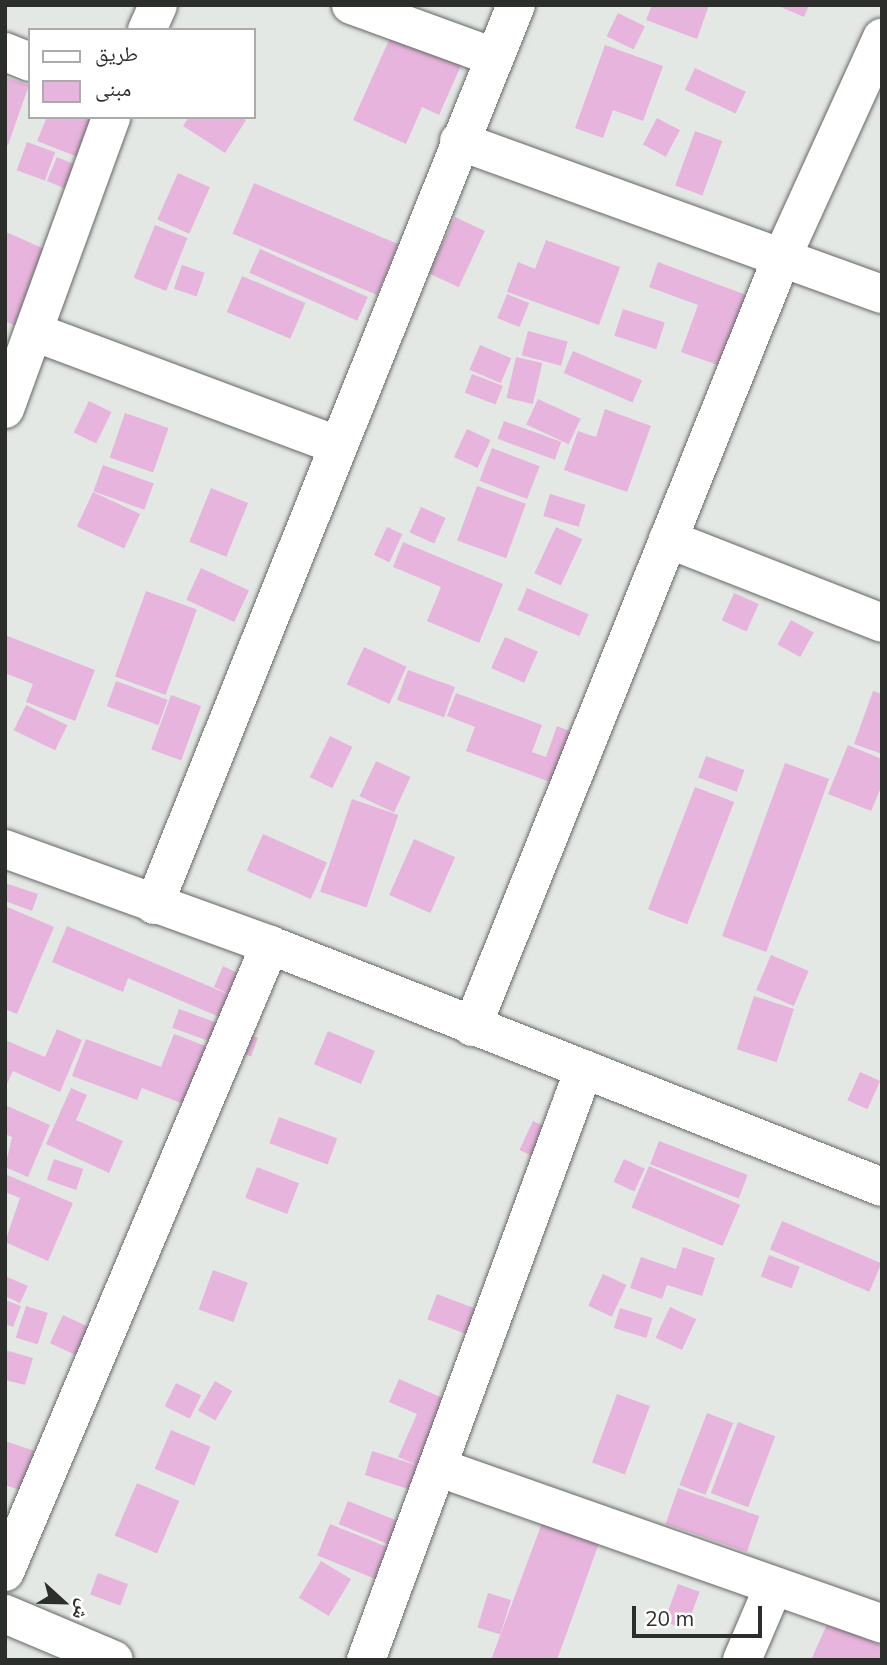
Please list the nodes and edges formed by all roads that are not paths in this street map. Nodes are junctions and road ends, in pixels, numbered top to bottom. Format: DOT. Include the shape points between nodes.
graph roads {
  1 [pos="158,5"];
  2 [pos="351,5"];
  3 [pos="516,5"];
  4 [pos="148,28"];
  5 [pos="882,38"];
  6 [pos="5,52"];
  7 [pos="494,57"];
  8 [pos="28,61"];
  9 [pos="110,119"];
  10 [pos="459,141"];
  11 [pos="782,257"];
  12 [pos="882,293"];
  13 [pos="37,333"];
  14 [pos="5,409"];
  15 [pos="336,445"];
  16 [pos="668,539"];
  17 [pos="882,623"];
  18 [pos="5,849"];
  19 [pos="154,905"];
  20 [pos="270,945"];
  21 [pos="472,1027"];
  22 [pos="584,1069"];
  23 [pos="882,1187"];
  24 [pos="440,1468"];
  25 [pos="5,1572"];
  26 [pos="772,1590"];
  27 [pos="5,1614"];
  28 [pos="882,1624"];
  29 [pos="114,1660"];
  30 [pos="366,1660"];
  31 [pos="742,1660"];
  1 -- 4 [label="street"];
  2 -- 7 [label="street"];
  3 -- 7 [label="street"];
  5 -- 11 [label="street"];
  6 -- 8 [label="street"];
  7 -- 10 [label="street"];
  9 -- 13 [label="street"];
  10 -- 11 [label="street"];
  10 -- 15 [label="street"];
  11 -- 12 [label="street"];
  11 -- 16 [label="street"];
  13 -- 14 [label="street"];
  13 -- 15 [label="street"];
  15 -- 19 [label="street"];
  16 -- 17 [label="street"];
  16 -- 21 [label="street"];
  18 -- 19 [label="street"];
  19 -- 20 [label="street"];
  20 -- 21 [label="street"];
  20 -- 25 [label="street"];
  21 -- 22 [label="street"];
  22 -- 23 [label="street"];
  22 -- 24 [label="street"];
  24 -- 26 [label="street"];
  24 -- 30 [label="street"];
  26 -- 28 [label="street"];
  26 -- 31 [label="street"];
  27 -- 29 [label="street"];
}
